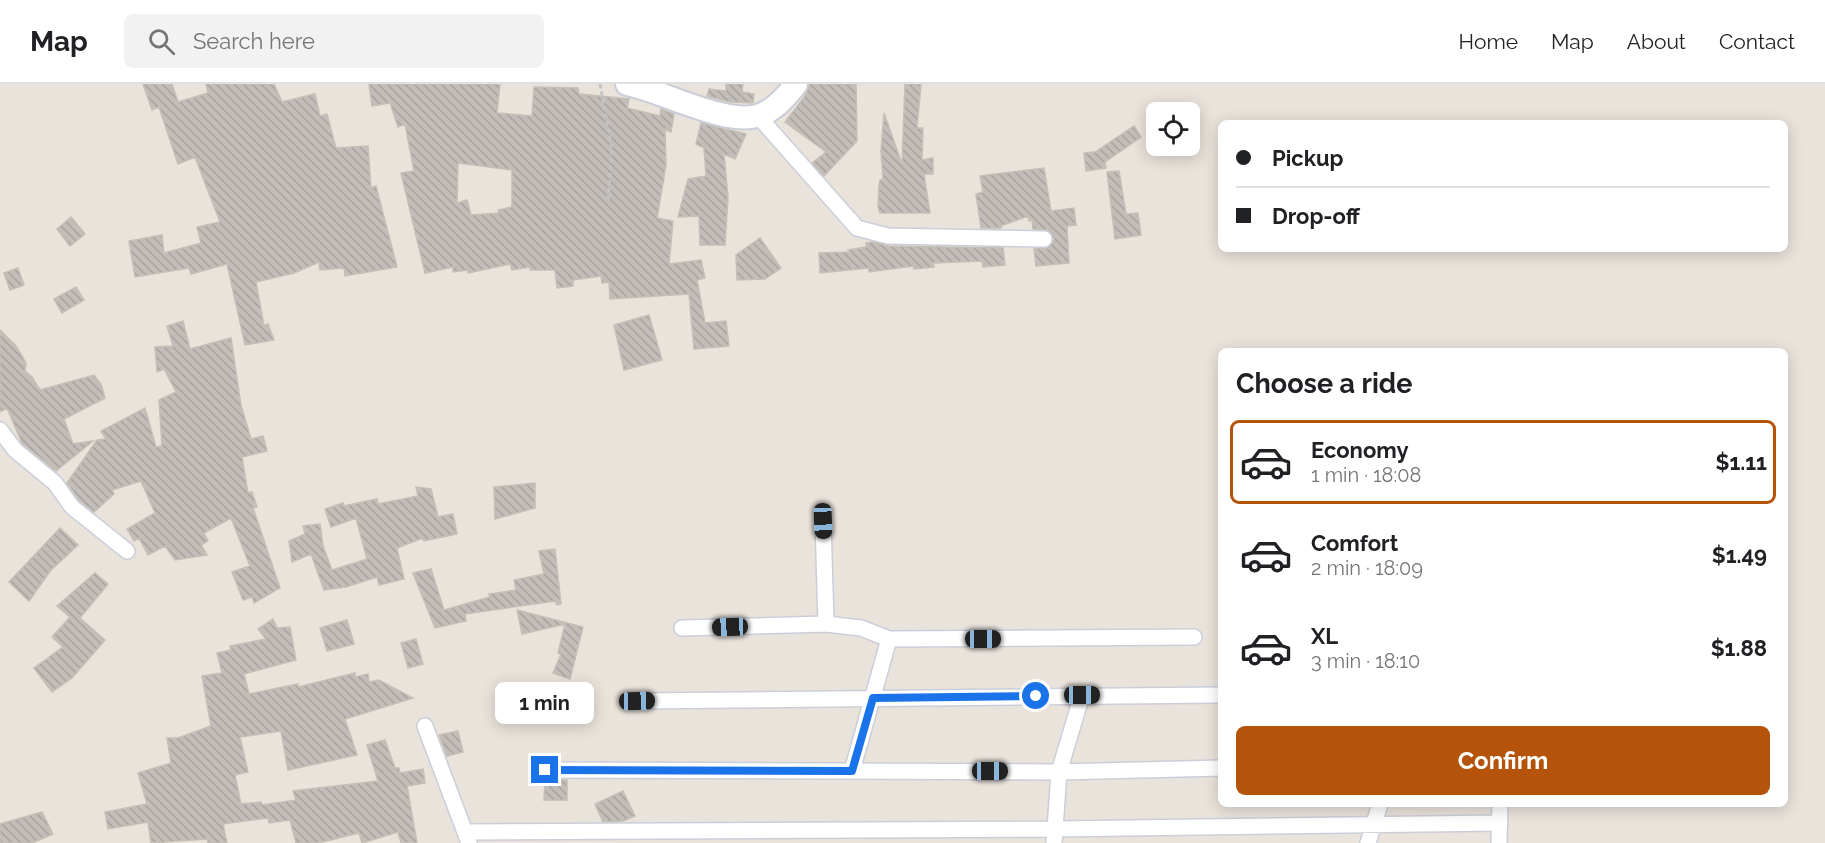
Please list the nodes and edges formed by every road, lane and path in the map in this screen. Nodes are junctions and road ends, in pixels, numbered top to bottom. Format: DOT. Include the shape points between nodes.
graph roads {
  1 [pos="600,84"];
  2 [pos="627,84"];
  3 [pos="796,84"];
  4 [pos="758,116"];
  5 [pos="608,200"];
  6 [pos="1044,239"];
  7 [pos="0,430"];
  8 [pos="823,521"];
  9 [pos="127,551"];
  10 [pos="826,624"];
  11 [pos="682,628"];
  12 [pos="1194,638"];
  13 [pos="889,639"];
  14 [pos="1082,695"];
  15 [pos="1218,695"];
  16 [pos="873,698"];
  17 [pos="637,701"];
  18 [pos="425,726"];
  19 [pos="1218,768"];
  20 [pos="545,770"];
  21 [pos="852,771"];
  22 [pos="1059,772"];
  23 [pos="1379,807"];
  24 [pos="1500,807"];
  25 [pos="1500,823"];
  26 [pos="1372,825"];
  27 [pos="1054,836"];
  28 [pos="468,837"];
  29 [pos="1368,843"];
  30 [pos="1499,843"];
  1 -- 5 [label="path" via="612,149"];
  2 -- 4 [label="street" via="735,117"];
  3 -- 4 [label="street" via="782,101"];
  4 -- 6 [label="street" via="857,228 888,236"];
  7 -- 9 [label="street" via="15,450 55,483 72,507"];
  8 -- 10 [label="street"];
  10 -- 11 [label="street"];
  10 -- 13 [label="street" via="861,628"];
  12 -- 13 [label="street"];
  13 -- 16 [label="street"];
  14 -- 15 [label="street"];
  14 -- 16 [label="street"];
  14 -- 22 [label="street"];
  16 -- 17 [label="street"];
  16 -- 21 [label="street"];
  18 -- 28 [label="street"];
  19 -- 22 [label="street"];
  20 -- 21 [label="street"];
  21 -- 22 [label="street"];
  22 -- 27 [label="street"];
  23 -- 26 [label="street"];
  24 -- 25 [label="street"];
  25 -- 26 [label="street"];
  25 -- 30 [label="street"];
  26 -- 27 [label="street"];
  26 -- 29 [label="street"];
  27 -- 28 [label="street"];
}
